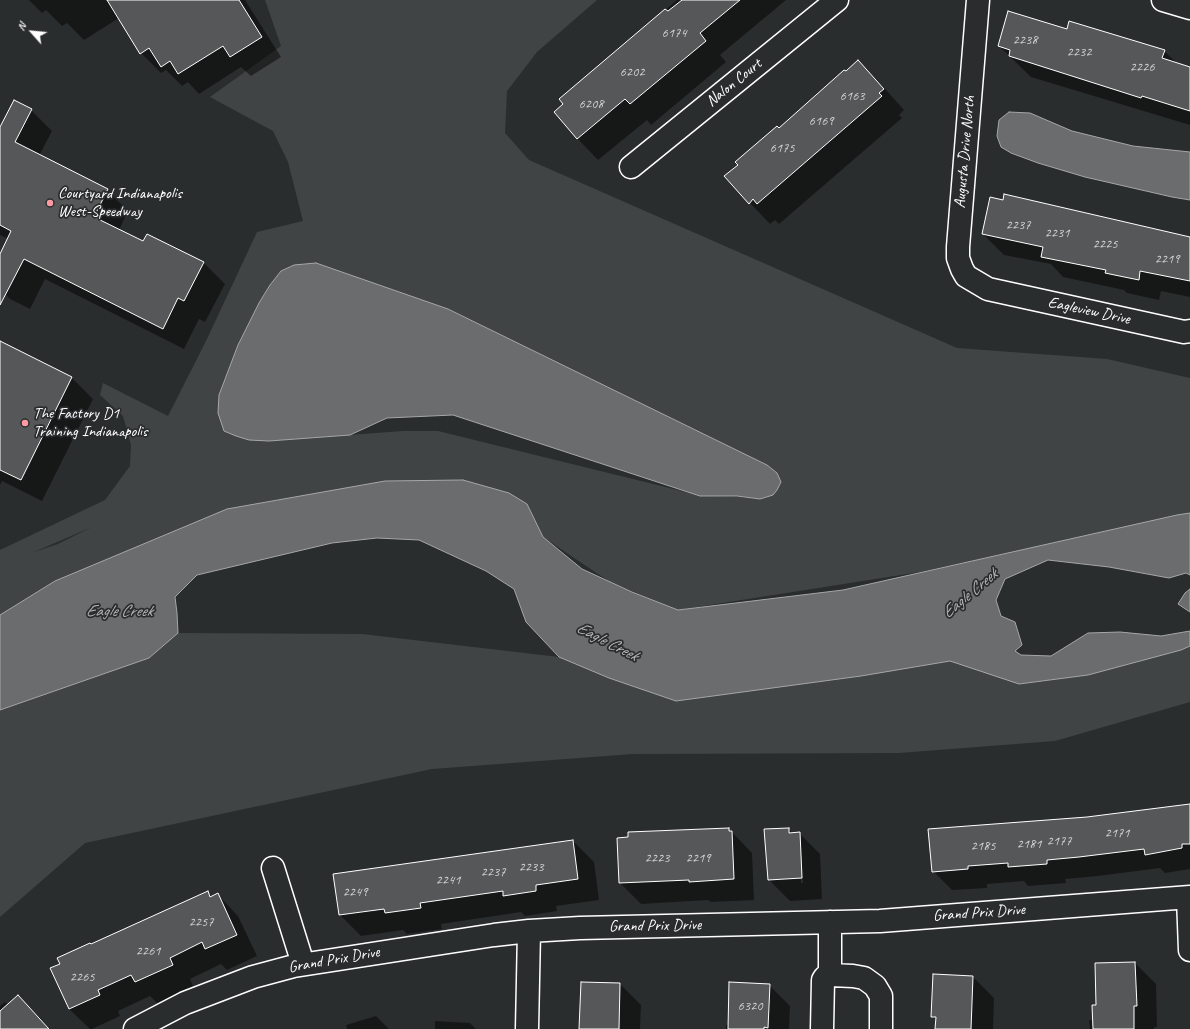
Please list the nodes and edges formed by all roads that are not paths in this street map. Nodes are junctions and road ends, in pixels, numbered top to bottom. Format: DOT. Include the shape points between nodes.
graph roads {
  1 [pos="837,0"];
  2 [pos="978,0"];
  3 [pos="1163,0"];
  4 [pos="1190,8"];
  5 [pos="631,167"];
  6 [pos="988,289"];
  7 [pos="1190,331"];
  8 [pos="273,868"];
  9 [pos="1189,898"];
  10 [pos="830,922"];
  11 [pos="529,931"];
  12 [pos="1190,950"];
  13 [pos="303,964"];
  14 [pos="830,975"];
  15 [pos="135,1029"];
  16 [pos="527,1029"];
  17 [pos="822,1029"];
  18 [pos="881,1029"];
  1 -- 5 [label="street, Nalon Court"];
  2 -- 6 [label="street, Augusta Drive North" via="958,258 966,276"];
  3 -- 4 [label="street"];
  6 -- 7 [label="street, Eagleview Drive" via="1184,332"];
  8 -- 13 [label="street"];
  9 -- 10 [label="street, Grand Prix Drive" via="880,921"];
  9 -- 12 [label="street"];
  10 -- 11 [label="street, Grand Prix Drive"];
  10 -- 14 [label="street"];
  11 -- 13 [label="street, Grand Prix Drive"];
  11 -- 16 [label="street"];
  13 -- 15 [label="street, Grand Prix Drive" via="253,977 185,1003"];
  14 -- 17 [label="street" via="823,980"];
  14 -- 18 [label="street" via="864,978 875,986 881,996"];
}
